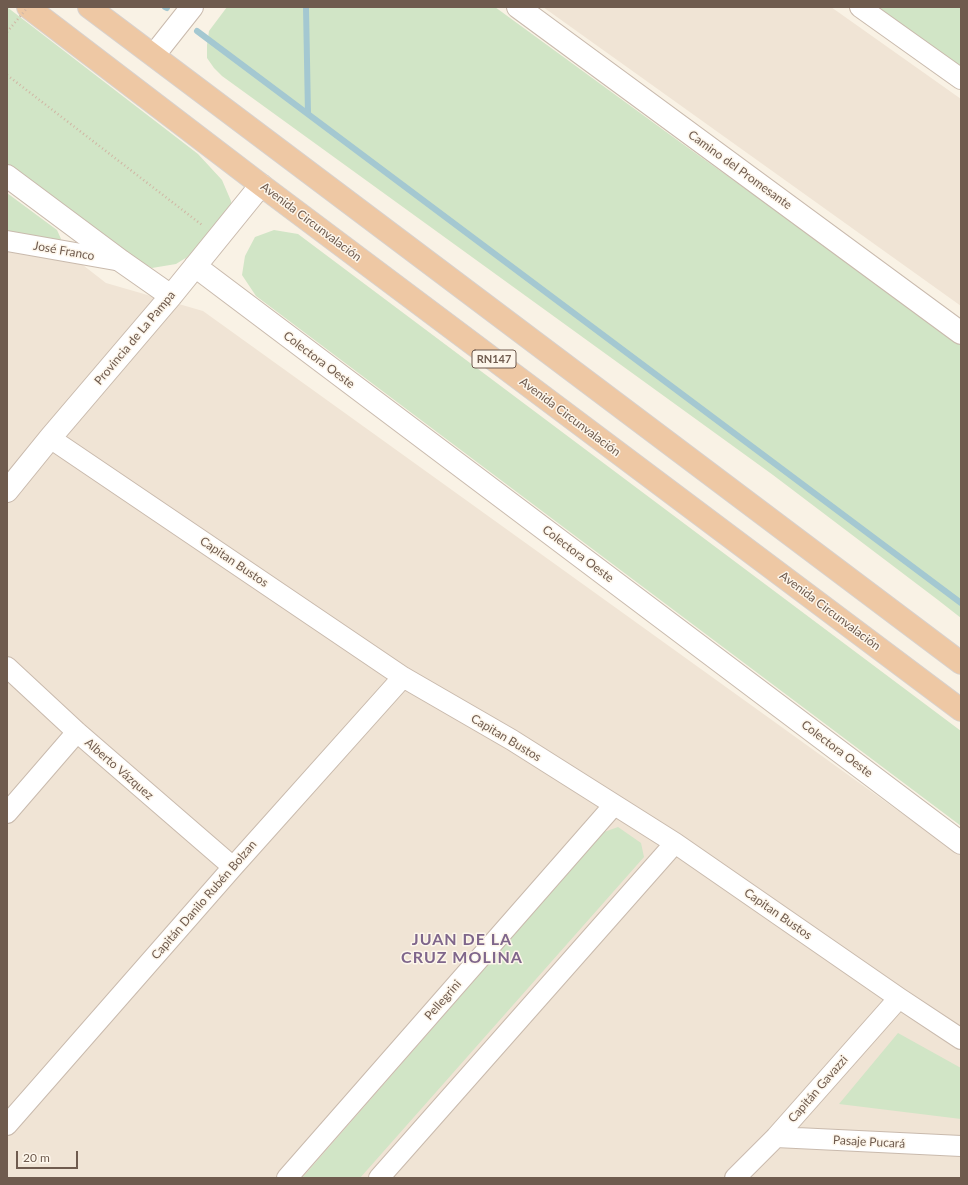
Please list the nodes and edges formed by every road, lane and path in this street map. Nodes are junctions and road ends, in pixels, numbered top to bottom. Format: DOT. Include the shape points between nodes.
graph roads {
  1 [pos="28,7"];
  2 [pos="89,7"];
  3 [pos="192,7"];
  4 [pos="518,7"];
  5 [pos="860,7"];
  6 [pos="7,32"];
  7 [pos="154,55"];
  8 [pos="7,75"];
  9 [pos="961,79"];
  10 [pos="7,176"];
  11 [pos="261,185"];
  12 [pos="218,238"];
  13 [pos="7,241"];
  14 [pos="121,261"];
  15 [pos="195,266"];
  16 [pos="172,296"];
  17 [pos="961,333"];
  18 [pos="50,438"];
  19 [pos="8,487"];
  20 [pos="961,664"];
  21 [pos="7,668"];
  22 [pos="403,677"];
  23 [pos="961,710"];
  24 [pos="77,732"];
  25 [pos="614,805"];
  26 [pos="7,813"];
  27 [pos="674,843"];
  28 [pos="961,843"];
  29 [pos="233,868"];
  30 [pos="899,998"];
  31 [pos="961,1039"];
  32 [pos="7,1126"];
  33 [pos="776,1137"];
  34 [pos="961,1146"];
  35 [pos="287,1178"];
  36 [pos="379,1178"];
  37 [pos="735,1178"];
  1 -- 6 [label="path, bridge"];
  1 -- 11 [label="highway, Avenida Circunvalación / RN147"];
  2 -- 7 [label="highway, RN147"];
  3 -- 7 [label="street"];
  4 -- 17 [label="street, Camino del Promesante"];
  5 -- 9 [label="street"];
  7 -- 20 [label="highway, RN147"];
  8 -- 12 [label="path"];
  10 -- 14 [label="street"];
  11 -- 12 [label="street, Provincia de La Pampa"];
  11 -- 23 [label="highway, Avenida Circunvalación / RN147"];
  12 -- 15 [label="street, Provincia de La Pampa"];
  13 -- 14 [label="street, José Franco"];
  14 -- 16 [label="street"];
  15 -- 16 [label="street, Provincia de La Pampa"];
  15 -- 28 [label="street, Colectora Oeste"];
  16 -- 18 [label="street, Provincia de La Pampa"];
  18 -- 19 [label="street, Provincia de La Pampa"];
  18 -- 22 [label="street, Capitan Bustos"];
  21 -- 24 [label="street, Alberto Vázquez"];
  22 -- 25 [label="street, Capitan Bustos" via="512,740"];
  22 -- 29 [label="street, Capitán Danilo Rubén Bolzan"];
  24 -- 26 [label="street"];
  24 -- 29 [label="street, Alberto Vázquez"];
  25 -- 27 [label="street, Capitan Bustos"];
  25 -- 35 [label="street, Pellegrini"];
  27 -- 30 [label="street, Capitan Bustos"];
  27 -- 36 [label="street"];
  29 -- 32 [label="street, Capitán Danilo Rubén Bolzan"];
  30 -- 31 [label="street, Capitan Bustos"];
  30 -- 33 [label="street, Capitán Gavazzi"];
  33 -- 34 [label="street, Pasaje Pucará"];
  33 -- 37 [label="street, Capitán Gavazzi"];
}
